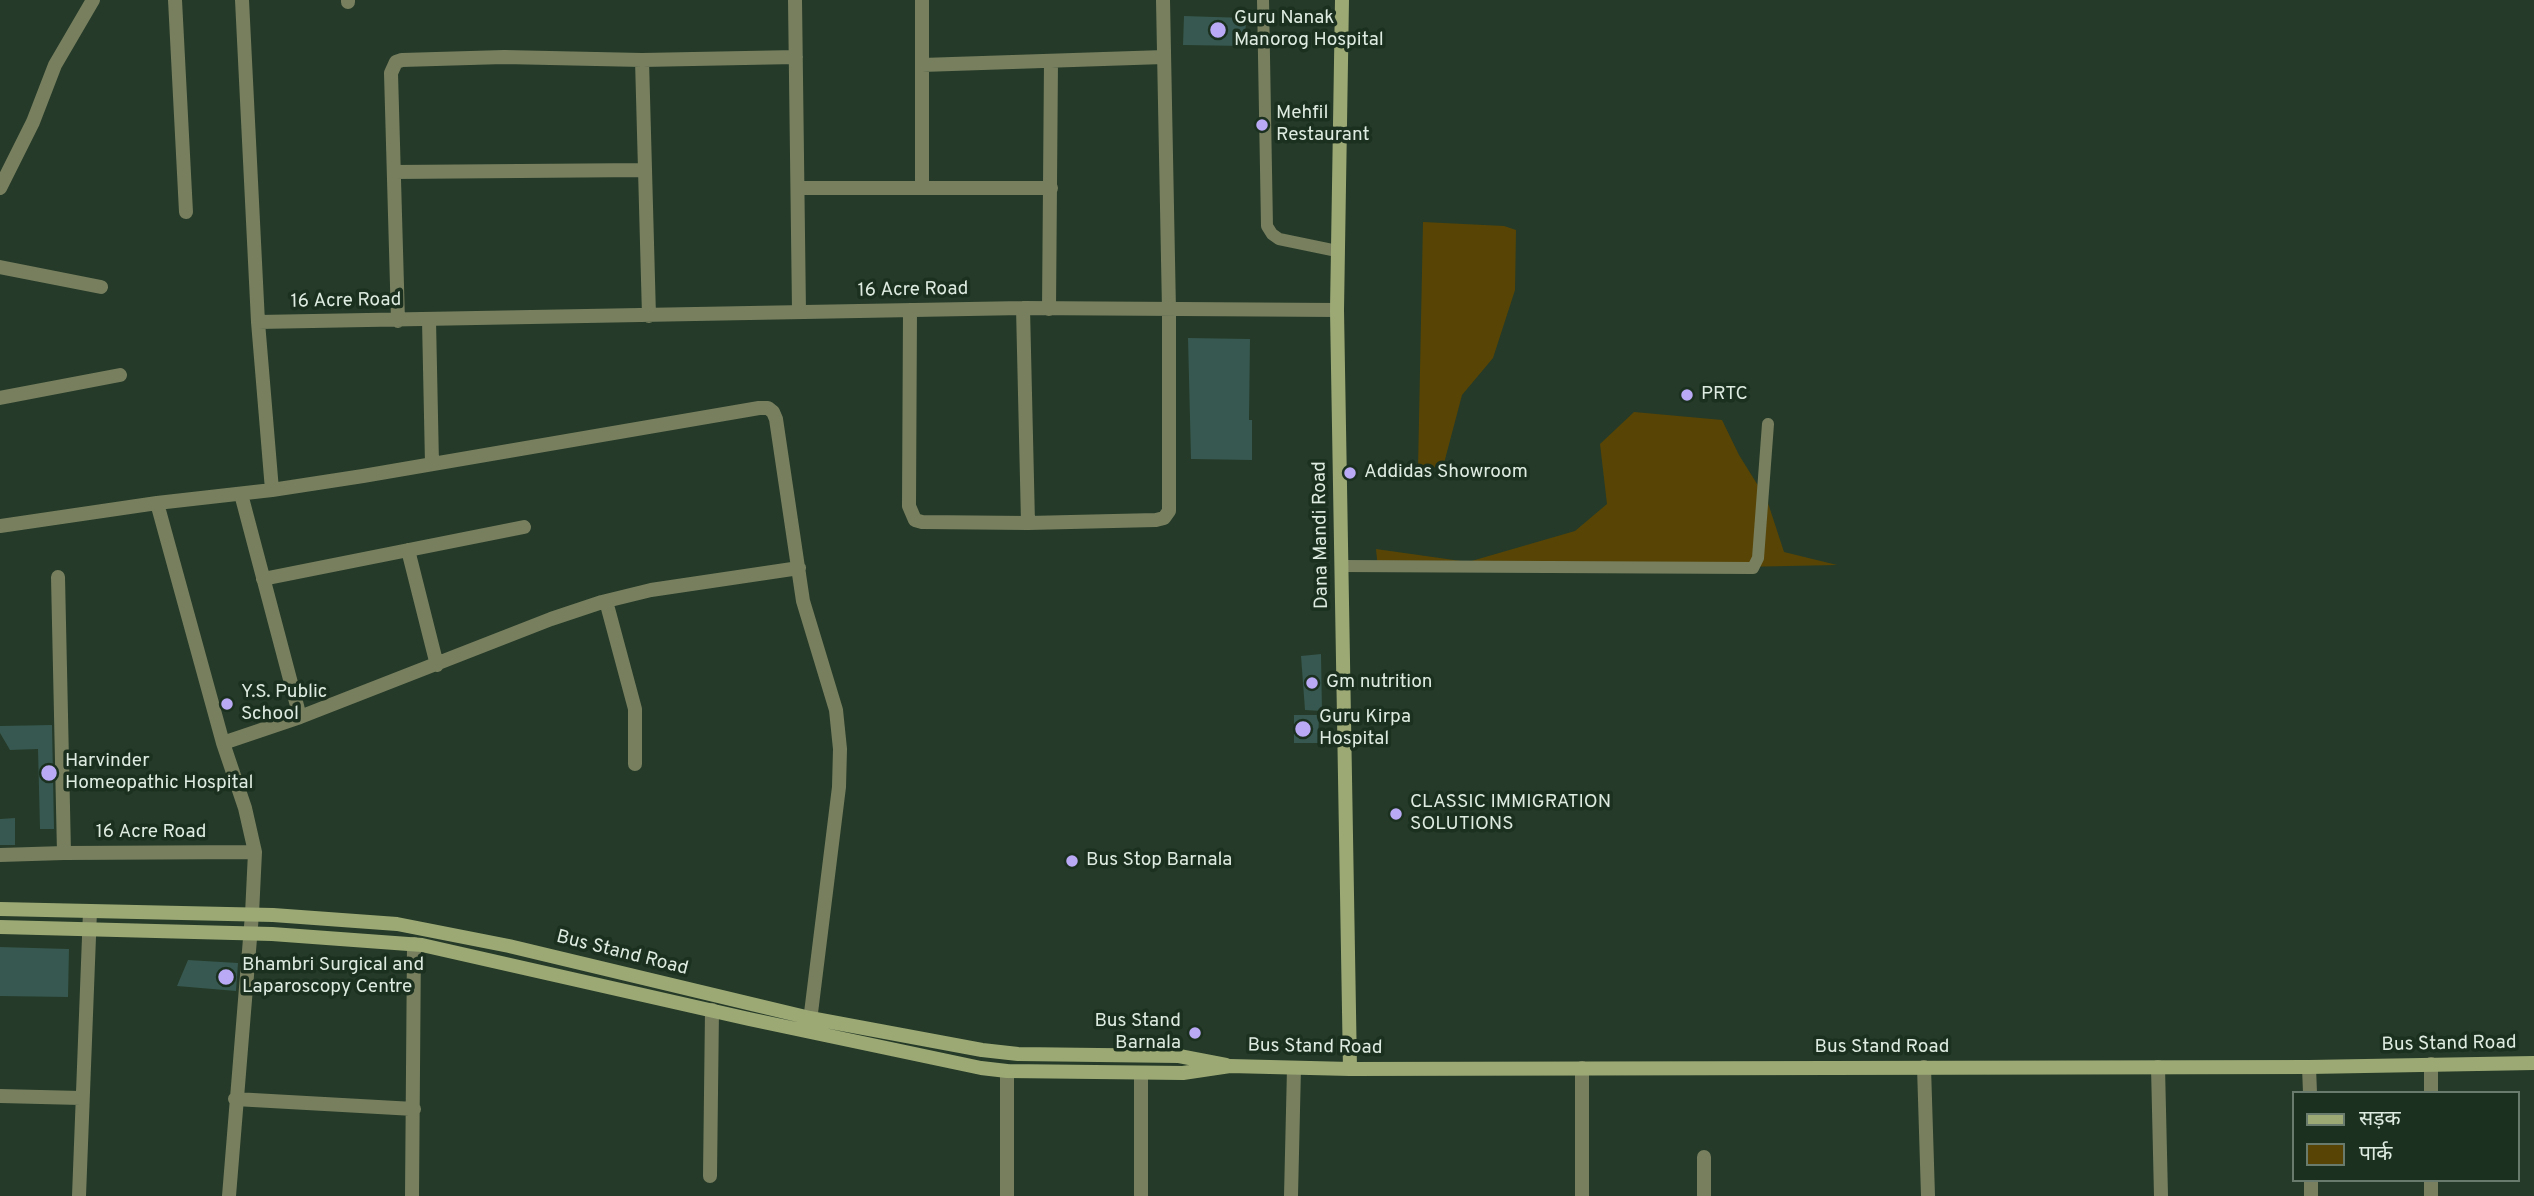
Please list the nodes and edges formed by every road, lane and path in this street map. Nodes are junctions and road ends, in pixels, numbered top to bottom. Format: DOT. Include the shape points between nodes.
graph roads {
  1 [pos="93,0"];
  2 [pos="175,0"];
  3 [pos="242,0"];
  4 [pos="795,0"];
  5 [pos="922,0"];
  6 [pos="1163,0"];
  7 [pos="1263,0"];
  8 [pos="1342,0"];
  9 [pos="796,57"];
  10 [pos="1164,57"];
  11 [pos="642,60"];
  12 [pos="1051,61"];
  13 [pos="922,65"];
  14 [pos="645,170"];
  15 [pos="394,172"];
  16 [pos="0,188"];
  17 [pos="798,188"];
  18 [pos="922,188"];
  19 [pos="1051,188"];
  20 [pos="186,212"];
  21 [pos="1337,250"];
  22 [pos="0,267"];
  23 [pos="101,288"];
  24 [pos="1023,308"];
  25 [pos="1049,309"];
  26 [pos="910,310"];
  27 [pos="1337,310"];
  28 [pos="1168,311"];
  29 [pos="799,312"];
  30 [pos="649,316"];
  31 [pos="429,320"];
  32 [pos="398,321"];
  33 [pos="258,322"];
  34 [pos="120,375"];
  35 [pos="0,398"];
  36 [pos="1768,424"];
  37 [pos="432,464"];
  38 [pos="272,490"];
  39 [pos="241,494"];
  40 [pos="157,503"];
  41 [pos="1028,523"];
  42 [pos="0,526"];
  43 [pos="524,527"];
  44 [pos="408,550"];
  45 [pos="1342,566"];
  46 [pos="799,568"];
  47 [pos="58,577"];
  48 [pos="263,579"];
  49 [pos="606,601"];
  50 [pos="437,665"];
  51 [pos="300,717"];
  52 [pos="223,743"];
  53 [pos="635,764"];
  54 [pos="255,852"];
  55 [pos="64,853"];
  56 [pos="0,855"];
  57 [pos="0,909"];
  58 [pos="90,911"];
  59 [pos="252,915"];
  60 [pos="0,927"];
  61 [pos="89,929"];
  62 [pos="250,934"];
  63 [pos="414,944"];
  64 [pos="712,1010"];
  65 [pos="809,1024"];
  66 [pos="2534,1063"];
  67 [pos="2431,1064"];
  68 [pos="1230,1066"];
  69 [pos="1924,1067"];
  70 [pos="2158,1067"];
  71 [pos="2309,1067"];
  72 [pos="1294,1068"];
  73 [pos="1582,1068"];
  74 [pos="1350,1069"];
  75 [pos="1007,1071"];
  76 [pos="1141,1073"];
  77 [pos="2310,1091"];
  78 [pos="2431,1091"];
  79 [pos="0,1096"];
  80 [pos="82,1098"];
  81 [pos="235,1099"];
  82 [pos="414,1109"];
  83 [pos="1704,1157"];
  84 [pos="710,1176"];
  85 [pos="79,1196"];
  86 [pos="229,1196"];
  87 [pos="412,1196"];
  88 [pos="1007,1196"];
  89 [pos="1140,1196"];
  90 [pos="1291,1196"];
  91 [pos="1582,1196"];
  92 [pos="1704,1196"];
  93 [pos="1928,1196"];
  94 [pos="2161,1196"];
  1 -- 16 [label="street" via="55,65"];
  2 -- 20 [label="street"];
  3 -- 33 [label="street"];
  4 -- 9 [label="street"];
  5 -- 13 [label="street"];
  6 -- 10 [label="street"];
  7 -- 21 [label="lane" via="1267,226 1279,239"];
  8 -- 21 [label="street, Dana Mandi Road"];
  9 -- 11 [label="street"];
  9 -- 17 [label="street"];
  10 -- 12 [label="street"];
  10 -- 28 [label="street"];
  11 -- 14 [label="street"];
  11 -- 15 [label="street" via="504,57 396,62 391,73"];
  12 -- 13 [label="street"];
  12 -- 19 [label="street"];
  13 -- 18 [label="street"];
  14 -- 15 [label="street"];
  14 -- 30 [label="street"];
  15 -- 32 [label="street"];
  17 -- 18 [label="street"];
  17 -- 29 [label="street"];
  18 -- 19 [label="street"];
  19 -- 25 [label="street"];
  21 -- 27 [label="street, Dana Mandi Road"];
  22 -- 23 [label="street"];
  24 -- 25 [label="street, 16 Acre Road"];
  24 -- 26 [label="street, 16 Acre Road"];
  24 -- 41 [label="street"];
  25 -- 28 [label="street, 16 Acre Road"];
  26 -- 29 [label="street, 16 Acre Road"];
  26 -- 41 [label="street" via="910,514 922,522"];
  27 -- 28 [label="street, 16 Acre Road"];
  27 -- 45 [label="street, Dana Mandi Road"];
  28 -- 41 [label="street" via="1169,511 1156,520"];
  29 -- 30 [label="street, 16 Acre Road"];
  30 -- 31 [label="street, 16 Acre Road"];
  31 -- 32 [label="street, 16 Acre Road"];
  31 -- 37 [label="street"];
  32 -- 33 [label="street, 16 Acre Road"];
  33 -- 38 [label="street"];
  34 -- 35 [label="street"];
  36 -- 45 [label="lane" via="1758,558 1753,568"];
  37 -- 38 [label="street"];
  37 -- 46 [label="street" via="768,408 776,419"];
  38 -- 39 [label="street"];
  39 -- 40 [label="street"];
  39 -- 48 [label="street"];
  40 -- 42 [label="street"];
  40 -- 52 [label="street"];
  43 -- 44 [label="street"];
  44 -- 48 [label="street"];
  44 -- 50 [label="street"];
  45 -- 74 [label="street, Dana Mandi Road"];
  46 -- 49 [label="street"];
  46 -- 65 [label="street" via="803,601 836,710 840,749"];
  47 -- 55 [label="street"];
  48 -- 51 [label="street"];
  49 -- 50 [label="street"];
  49 -- 53 [label="street" via="635,709"];
  50 -- 51 [label="street"];
  51 -- 52 [label="street"];
  52 -- 54 [label="street"];
  54 -- 55 [label="street, 16 Acre Road"];
  54 -- 59 [label="street"];
  55 -- 56 [label="street, 16 Acre Road"];
  57 -- 58 [label="street, Bus Stand Road"];
  58 -- 59 [label="street, Bus Stand Road"];
  58 -- 61 [label="street"];
  59 -- 62 [label="street"];
  59 -- 65 [label="street, Bus Stand Road" via="434,929"];
  60 -- 61 [label="street, Bus Stand Road"];
  61 -- 62 [label="street, Bus Stand Road"];
  61 -- 80 [label="street"];
  62 -- 63 [label="street, Bus Stand Road"];
  62 -- 81 [label="street"];
  63 -- 64 [label="street, Bus Stand Road"];
  63 -- 82 [label="street"];
  64 -- 65 [label="street, Bus Stand Road"];
  64 -- 84 [label="street"];
  65 -- 68 [label="street, Bus Stand Road" via="1018,1054 1179,1056"];
  65 -- 75 [label="street, Bus Stand Road"];
  66 -- 67 [label="street, Bus Stand Road"];
  67 -- 71 [label="street, Bus Stand Road"];
  67 -- 78 [label="street"];
  68 -- 72 [label="street, Bus Stand Road"];
  68 -- 76 [label="street, Bus Stand Road"];
  69 -- 70 [label="street, Bus Stand Road"];
  69 -- 73 [label="street, Bus Stand Road"];
  69 -- 93 [label="street"];
  70 -- 71 [label="street, Bus Stand Road"];
  70 -- 94 [label="street"];
  71 -- 77 [label="street"];
  72 -- 74 [label="street, Bus Stand Road"];
  72 -- 90 [label="street"];
  73 -- 74 [label="street, Bus Stand Road"];
  73 -- 91 [label="street"];
  75 -- 76 [label="street, Bus Stand Road"];
  75 -- 88 [label="street"];
  76 -- 89 [label="street"];
  79 -- 80 [label="street"];
  80 -- 85 [label="street"];
  81 -- 82 [label="street"];
  81 -- 86 [label="street"];
  82 -- 87 [label="street"];
  83 -- 92 [label="street"];
}
